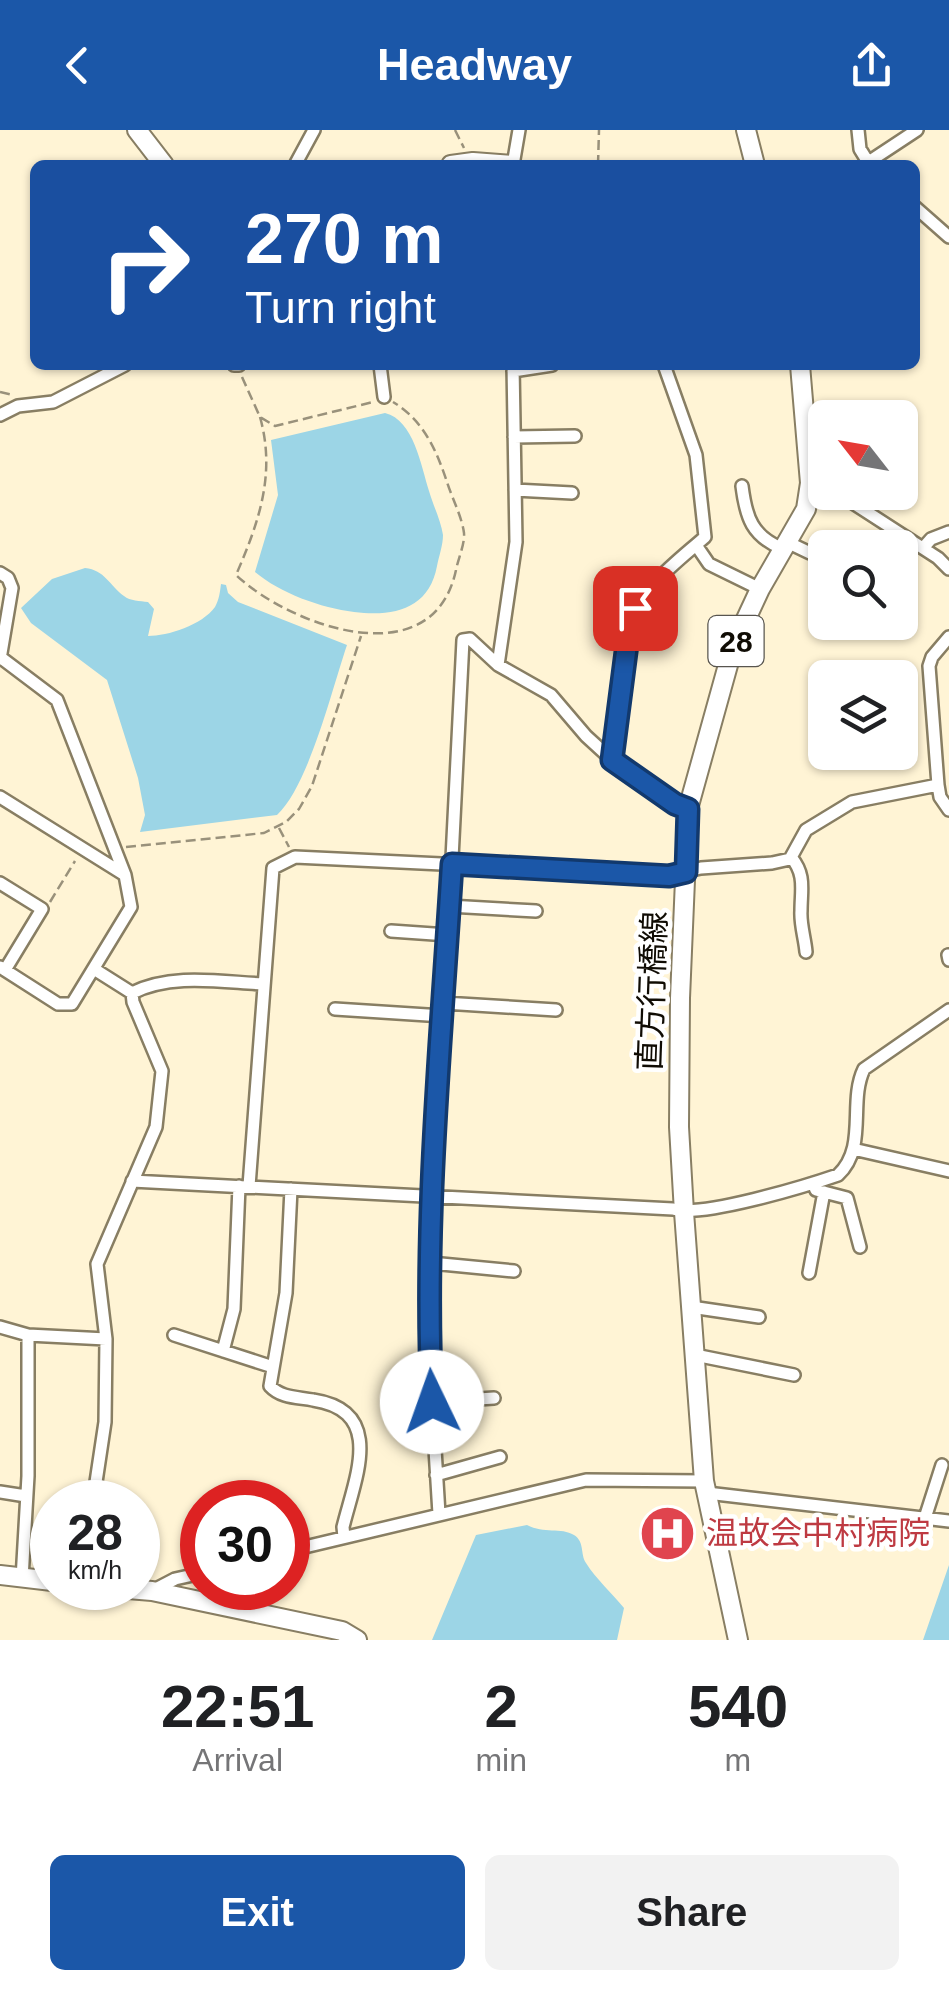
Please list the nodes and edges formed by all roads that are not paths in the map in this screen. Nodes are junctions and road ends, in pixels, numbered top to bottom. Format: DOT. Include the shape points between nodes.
graph roads {
  1 [pos="137,130"];
  2 [pos="314,130"];
  3 [pos="519,130"];
  4 [pos="746,130"];
  5 [pos="858,130"];
  6 [pos="917,130"];
  7 [pos="160,160"];
  8 [pos="298,160"];
  9 [pos="512,160"];
  10 [pos="755,160"];
  11 [pos="865,160"];
  12 [pos="871,160"];
  13 [pos="920,211"];
  14 [pos="949,237"];
  15 [pos="115,370"];
  16 [pos="381,370"];
  17 [pos="513,370"];
  18 [pos="666,370"];
  19 [pos="801,370"];
  20 [pos="384,397"];
  21 [pos="0,415"];
  22 [pos="808,422"];
  23 [pos="575,436"];
  24 [pos="514,437"];
  25 [pos="742,486"];
  26 [pos="515,490"];
  27 [pos="572,493"];
  28 [pos="808,505"];
  29 [pos="863,510"];
  30 [pos="894,530"];
  31 [pos="949,532"];
  32 [pos="696,545"];
  33 [pos="918,545"];
  34 [pos="785,546"];
  35 [pos="924,548"];
  36 [pos="808,552"];
  37 [pos="949,568"];
  38 [pos="0,573"];
  39 [pos="760,589"];
  40 [pos="949,637"];
  41 [pos="0,658"];
  42 [pos="498,665"];
  43 [pos="612,760"];
  44 [pos="938,786"];
  45 [pos="0,798"];
  46 [pos="688,809"];
  47 [pos="949,810"];
  48 [pos="791,857"];
  49 [pos="452,864"];
  50 [pos="686,872"];
  51 [pos="124,876"];
  52 [pos="0,883"];
  53 [pos="450,906"];
  54 [pos="536,912"];
  55 [pos="391,931"];
  56 [pos="448,935"];
  57 [pos="806,952"];
  58 [pos="2,968"];
  59 [pos="94,969"];
  60 [pos="263,984"];
  61 [pos="132,993"];
  62 [pos="444,1009"];
  63 [pos="335,1010"];
  64 [pos="556,1010"];
  65 [pos="949,1010"];
  66 [pos="853,1149"];
  67 [pos="949,1171"];
  68 [pos="132,1180"];
  69 [pos="813,1183"];
  70 [pos="244,1186"];
  71 [pos="291,1188"];
  72 [pos="824,1192"];
  73 [pos="433,1196"];
  74 [pos="684,1212"];
  75 [pos="860,1247"];
  76 [pos="431,1263"];
  77 [pos="514,1272"];
  78 [pos="809,1273"];
  79 [pos="691,1307"];
  80 [pos="759,1317"];
  81 [pos="0,1326"];
  82 [pos="28,1335"];
  83 [pos="174,1335"];
  84 [pos="106,1339"];
  85 [pos="223,1351"];
  86 [pos="695,1355"];
  87 [pos="273,1368"];
  88 [pos="794,1375"];
  89 [pos="494,1398"];
  90 [pos="432,1402"];
  91 [pos="500,1457"];
  92 [pos="942,1465"];
  93 [pos="436,1475"];
  94 [pos="97,1480"];
  95 [pos="705,1487"];
  96 [pos="0,1492"];
  97 [pos="26,1496"];
  98 [pos="439,1514"];
  99 [pos="924,1518"];
  100 [pos="949,1521"];
  101 [pos="344,1537"];
  102 [pos="310,1546"];
  103 [pos="0,1575"];
  104 [pos="22,1579"];
  105 [pos="30,1580"];
  106 [pos="160,1593"];
  107 [pos="357,1640"];
  108 [pos="738,1640"];
  1 -- 7 [label="main road"];
  2 -- 8 [label="street"];
  3 -- 9 [label="street"];
  4 -- 10 [label="main road"];
  5 -- 11 [label="street"];
  6 -- 12 [label="street"];
  13 -- 14 [label="street"];
  15 -- 21 [label="street" via="53,402"];
  16 -- 20 [label="street"];
  17 -- 24 [label="street"];
  18 -- 32 [label="street" via="696,456 706,525"];
  19 -- 22 [label="main road, 直方行橋線 / 28"];
  23 -- 24 [label="street"];
  24 -- 26 [label="street"];
  25 -- 34 [label="street" via="745,510 761,540"];
  26 -- 27 [label="street"];
  26 -- 42 [label="street" via="516,542"];
  28 -- 34 [label="main road, 直方行橋線 / 28"];
  29 -- 30 [label="street"];
  31 -- 35 [label="street"];
  32 -- 39 [label="street" via="709,564"];
  32 -- 43 [label="street" via="635,608"];
  33 -- 35 [label="street"];
  34 -- 36 [label="street"];
  34 -- 39 [label="main road, 直方行橋線 / 28"];
  35 -- 37 [label="street"];
  38 -- 41 [label="street" via="12,588"];
  39 -- 46 [label="main road, 直方行橋線 / 28" via="734,647"];
  40 -- 44 [label="street" via="929,666"];
  41 -- 51 [label="street" via="57,700"];
  42 -- 43 [label="street" via="552,695"];
  42 -- 49 [label="street" via="464,640"];
  43 -- 46 [label="street"];
  44 -- 47 [label="street"];
  44 -- 48 [label="street" via="852,802 806,830"];
  45 -- 51 [label="street"];
  46 -- 50 [label="main road, 直方行橋線 / 28"];
  48 -- 50 [label="street"];
  48 -- 57 [label="street" via="804,888"];
  49 -- 50 [label="street"];
  49 -- 53 [label="street"];
  49 -- 60 [label="street" via="295,857 273,868"];
  50 -- 74 [label="main road, 直方行橋線 / 28" via="680,1034"];
  51 -- 59 [label="street" via="131,907"];
  52 -- 58 [label="street" via="42,909"];
  53 -- 54 [label="street"];
  53 -- 56 [label="street"];
  55 -- 56 [label="street"];
  56 -- 62 [label="street"];
  58 -- 59 [label="street" via="58,1004 72,1004"];
  59 -- 61 [label="street"];
  60 -- 61 [label="street" via="192,980"];
  60 -- 70 [label="street"];
  61 -- 68 [label="street" via="162,1071 156,1126"];
  62 -- 63 [label="street"];
  62 -- 64 [label="street"];
  62 -- 73 [label="street"];
  65 -- 66 [label="street" via="864,1069"];
  66 -- 67 [label="street"];
  66 -- 69 [label="street" via="838,1175"];
  68 -- 70 [label="street"];
  68 -- 84 [label="street" via="97,1264"];
  69 -- 72 [label="street"];
  69 -- 74 [label="street"];
  70 -- 71 [label="street"];
  70 -- 85 [label="street" via="234,1309"];
  71 -- 73 [label="street"];
  71 -- 87 [label="street" via="286,1293"];
  72 -- 75 [label="street" via="847,1198"];
  72 -- 78 [label="street"];
  73 -- 74 [label="street"];
  73 -- 76 [label="street"];
  74 -- 79 [label="main road, 直方行橋線 / 28"];
  76 -- 77 [label="street"];
  76 -- 90 [label="street"];
  79 -- 80 [label="street"];
  79 -- 86 [label="main road, 直方行橋線 / 28"];
  81 -- 82 [label="street"];
  82 -- 84 [label="street"];
  82 -- 97 [label="street"];
  83 -- 85 [label="street"];
  84 -- 94 [label="street"];
  85 -- 87 [label="street"];
  86 -- 88 [label="street"];
  86 -- 95 [label="main road, 直方行橋線 / 28"];
  87 -- 101 [label="street" via="270,1386 278,1394 332,1403 357,1429 362,1444"];
  89 -- 90 [label="street"];
  90 -- 93 [label="street"];
  91 -- 93 [label="street"];
  92 -- 99 [label="street"];
  93 -- 98 [label="street"];
  95 -- 98 [label="street" via="586,1480"];
  95 -- 99 [label="street"];
  95 -- 108 [label="main road, 直方行橋線 / 28"];
  96 -- 97 [label="street"];
  97 -- 104 [label="street"];
  98 -- 101 [label="street"];
  99 -- 100 [label="street"];
  101 -- 102 [label="street"];
  103 -- 104 [label="main road"];
  104 -- 105 [label="main road"];
  106 -- 107 [label="main road" via="342,1631"];
}
